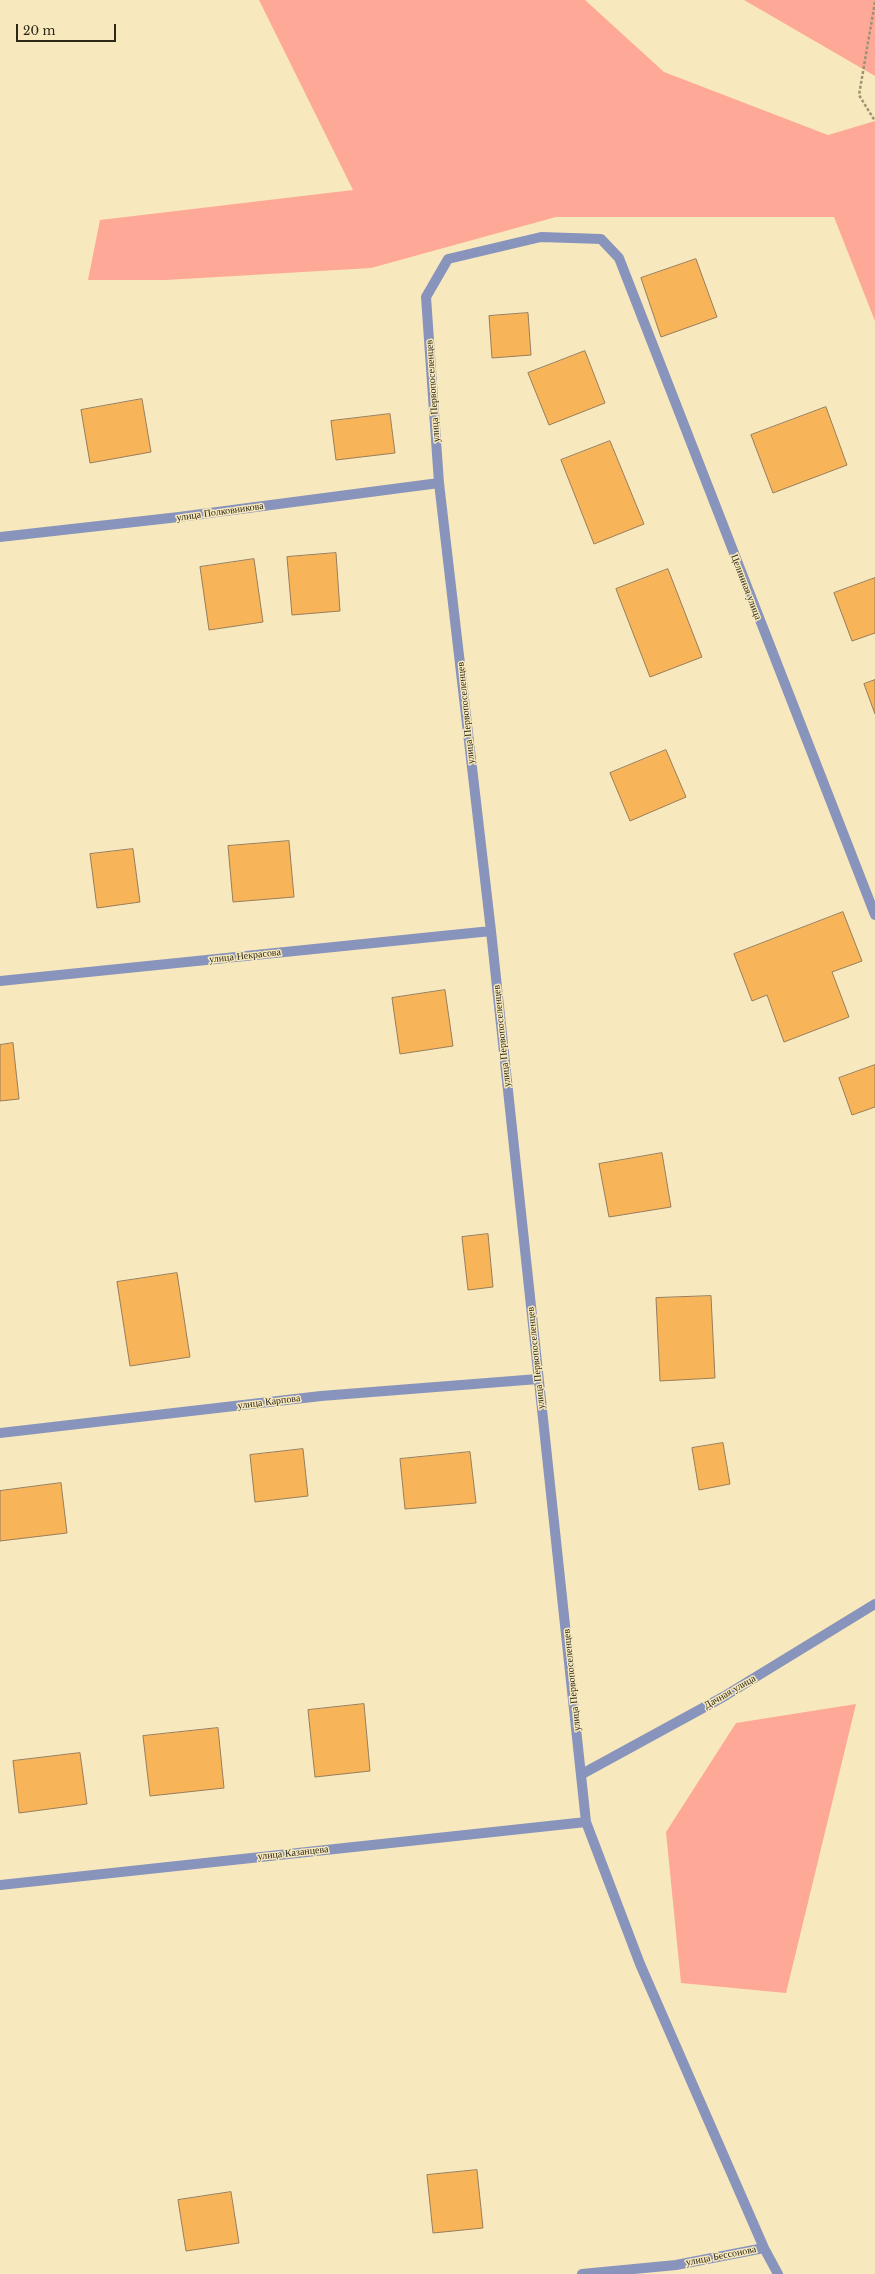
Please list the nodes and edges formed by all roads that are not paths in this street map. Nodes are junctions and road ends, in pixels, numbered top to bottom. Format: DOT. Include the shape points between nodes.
graph roads {
  1 [pos="426,297"];
  2 [pos="439,483"];
  3 [pos="0,537"];
  4 [pos="875,915"];
  5 [pos="491,931"];
  6 [pos="0,981"];
  7 [pos="538,1379"];
  8 [pos="0,1433"];
  9 [pos="875,1604"];
  10 [pos="582,1774"];
  11 [pos="586,1822"];
  12 [pos="0,1884"];
  13 [pos="764,2248"];
  14 [pos="582,2274"];
  15 [pos="778,2274"];
  1 -- 2 [label="street, улица Первопоселенцев"];
  1 -- 4 [label="street, Целинная улица" via="448,259 541,236 601,239 619,258"];
  2 -- 3 [label="street, улица Полковникова" via="179,517"];
  2 -- 5 [label="street, улица Первопоселенцев"];
  5 -- 6 [label="street, улица Некрасова"];
  5 -- 7 [label="street, улица Первопоселенцев"];
  7 -- 8 [label="street, улица Карпова" via="321,1396"];
  7 -- 10 [label="street, улица Первопоселенцев"];
  9 -- 10 [label="street, Дачная улица" via="723,1697"];
  10 -- 11 [label="street, улица Первопоселенцев"];
  11 -- 12 [label="street, улица Казанцева"];
  11 -- 13 [label="street, улица Первопоселенцев" via="640,1964"];
  13 -- 14 [label="street, улица Бессонова" via="676,2265"];
  13 -- 15 [label="street, улица Первопоселенцев"];
}
